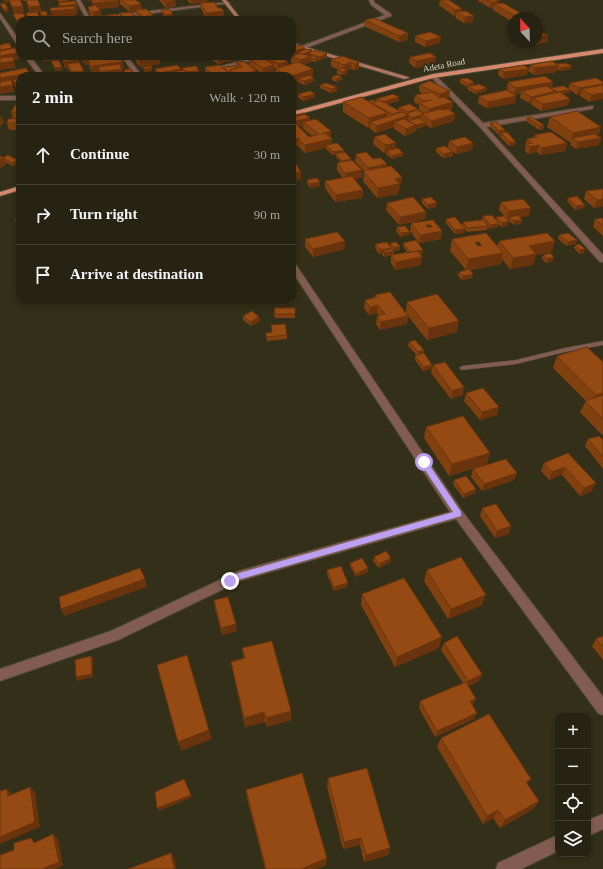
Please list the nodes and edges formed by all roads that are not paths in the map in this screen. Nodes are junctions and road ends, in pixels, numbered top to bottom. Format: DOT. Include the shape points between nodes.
graph roads {
  1 [pos="78,0"];
  2 [pos="371,0"];
  3 [pos="226,2"];
  4 [pos="0,14"];
  5 [pos="87,16"];
  6 [pos="119,16"];
  7 [pos="237,16"];
  8 [pos="16,39"];
  9 [pos="296,45"];
  10 [pos="302,47"];
  11 [pos="603,47"];
  12 [pos="296,48"];
  13 [pos="603,51"];
  14 [pos="30,60"];
  15 [pos="127,60"];
  16 [pos="248,60"];
  17 [pos="218,68"];
  18 [pos="39,72"];
  19 [pos="136,72"];
  20 [pos="433,76"];
  21 [pos="406,78"];
  22 [pos="0,98"];
  23 [pos="16,98"];
  24 [pos="296,107"];
  25 [pos="591,107"];
  26 [pos="296,113"];
  27 [pos="480,125"];
  28 [pos="16,184"];
  29 [pos="0,188"];
  30 [pos="16,189"];
  31 [pos="0,194"];
  32 [pos="603,260"];
  33 [pos="296,270"];
  34 [pos="603,343"];
  35 [pos="462,368"];
  36 [pos="458,514"];
  37 [pos="0,675"];
  38 [pos="603,708"];
  39 [pos="603,821"];
  40 [pos="591,827"];
  41 [pos="555,844"];
  42 [pos="504,869"];
  1 -- 5 [label="street"];
  2 -- 10 [label="street" via="389,15"];
  3 -- 6 [label="street"];
  3 -- 7 [label="street"];
  4 -- 8 [label="street"];
  9 -- 10 [label="street"];
  10 -- 12 [label="street"];
  10 -- 21 [label="street"];
  11 -- 21 [label="main road, Adeta Road" via="467,66"];
  13 -- 20 [label="main road, Adeta Road"];
  14 -- 18 [label="street"];
  15 -- 19 [label="street"];
  16 -- 17 [label="street"];
  20 -- 26 [label="main road, Adeta Road"];
  20 -- 27 [label="street"];
  21 -- 24 [label="main road, Adeta Road"];
  22 -- 23 [label="street"];
  25 -- 27 [label="street"];
  27 -- 32 [label="street"];
  28 -- 29 [label="main road"];
  30 -- 31 [label="main road"];
  33 -- 36 [label="street"];
  34 -- 35 [label="lane" via="516,362"];
  36 -- 37 [label="street" via="239,576 114,636"];
  36 -- 38 [label="street"];
  39 -- 40 [label="street"];
  41 -- 42 [label="street"];
}
